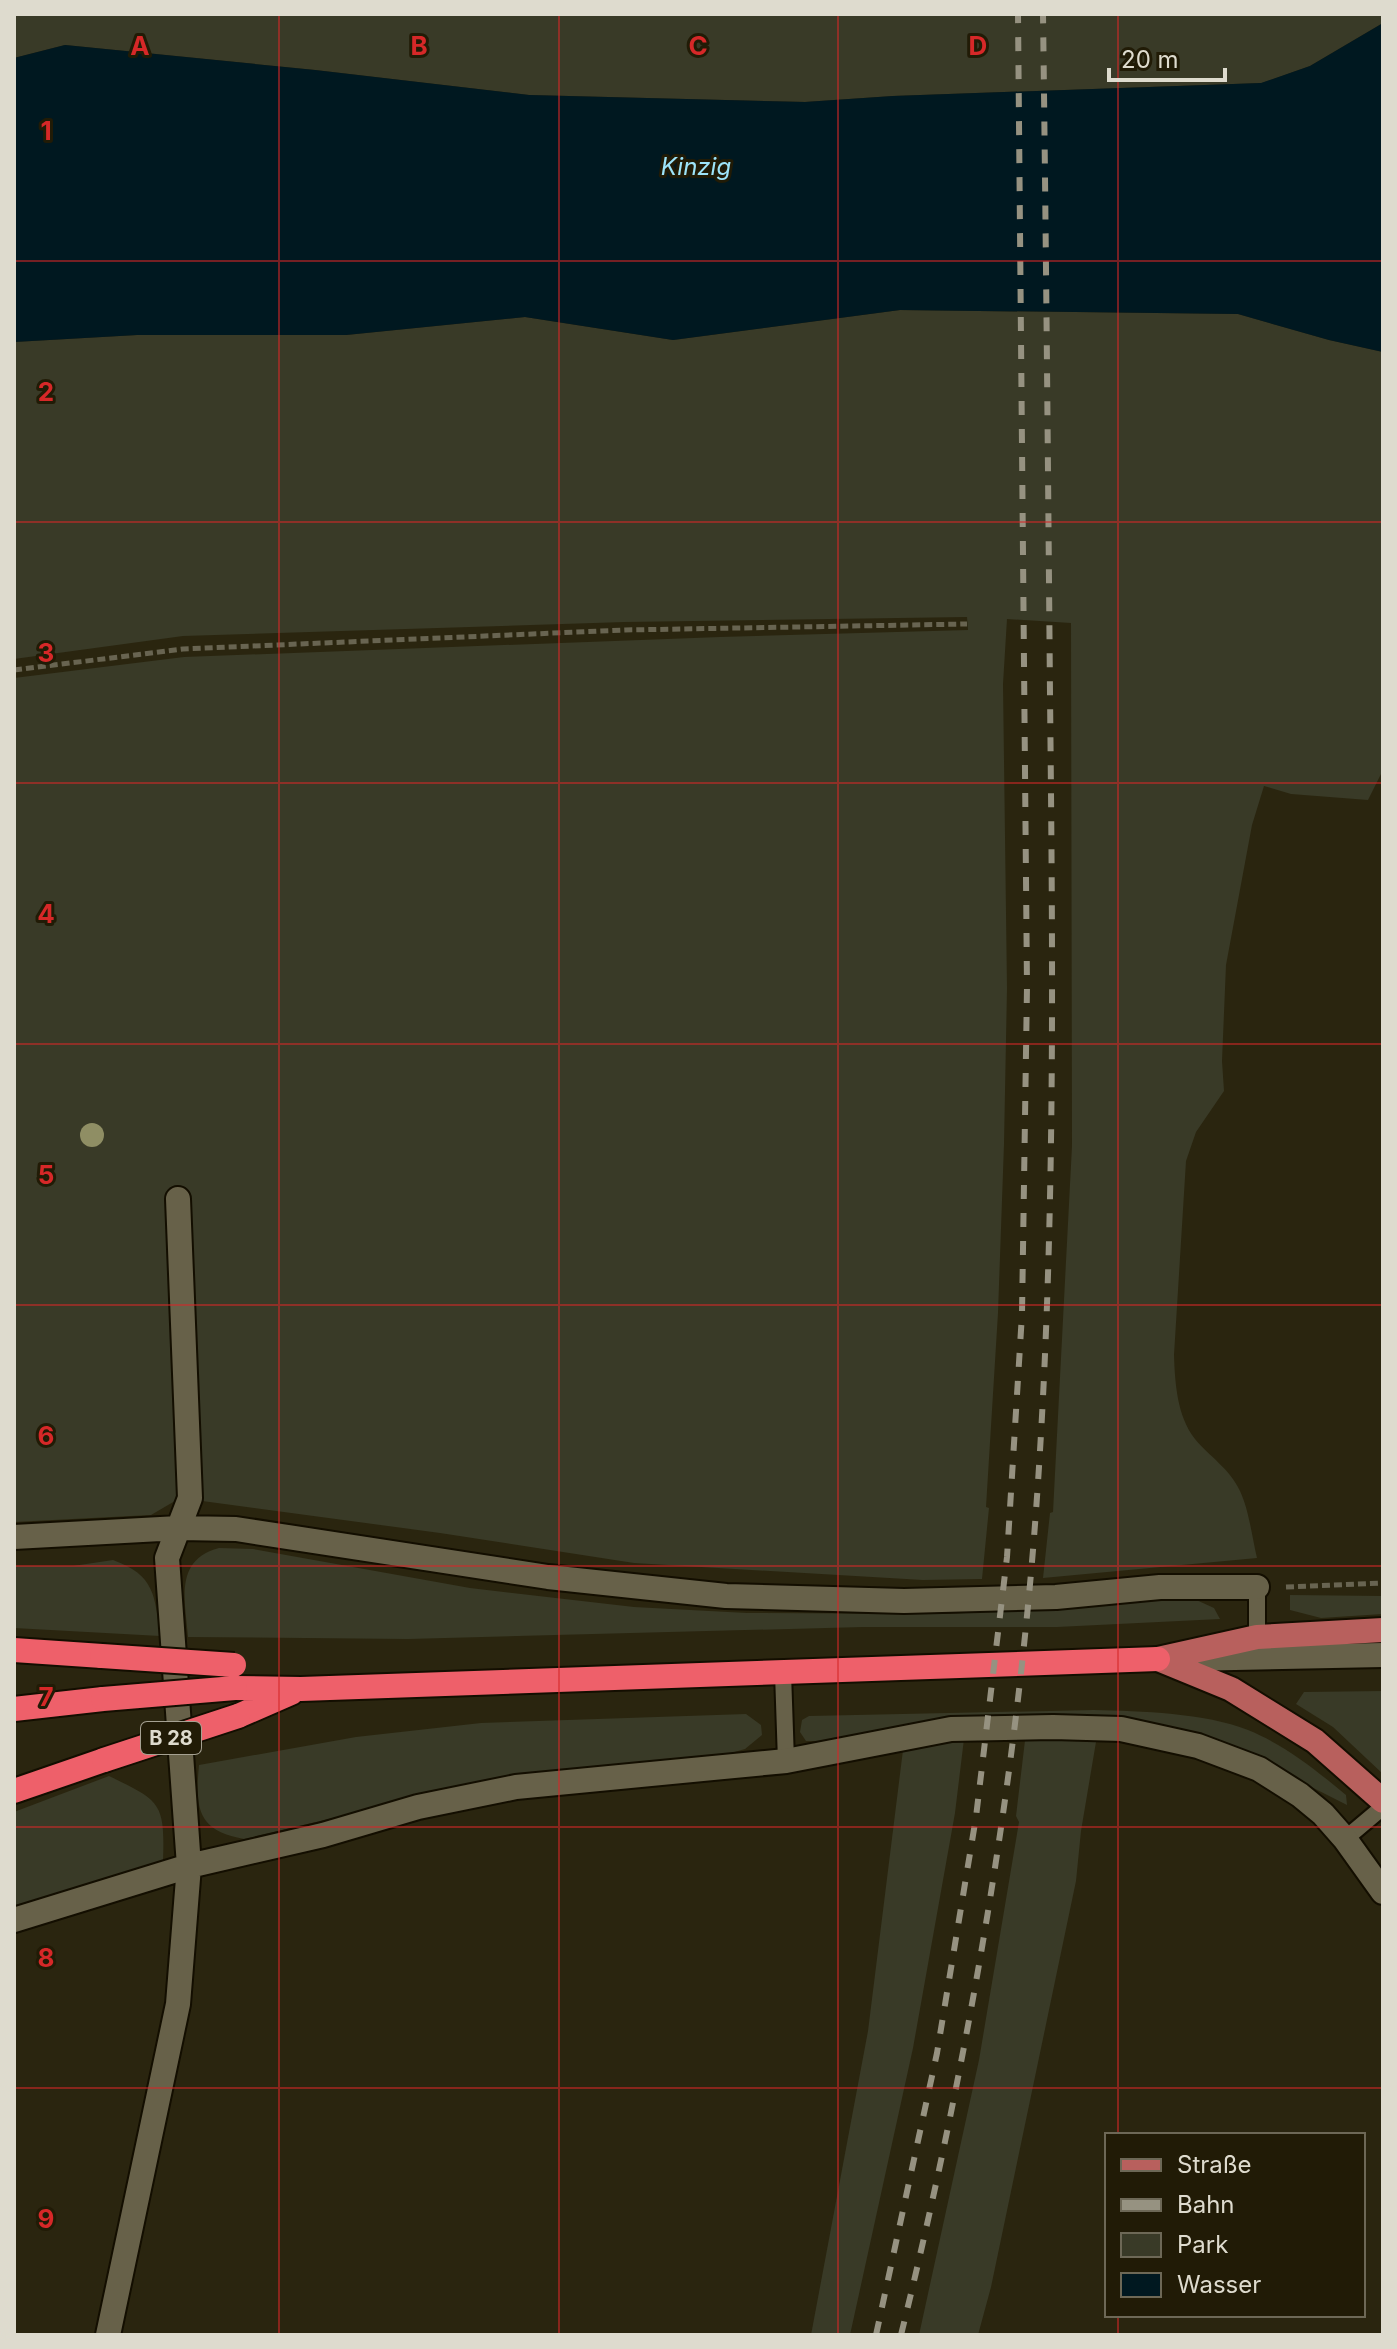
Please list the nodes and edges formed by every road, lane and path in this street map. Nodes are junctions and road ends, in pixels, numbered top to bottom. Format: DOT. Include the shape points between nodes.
graph roads {
  1 [pos="967,624"];
  2 [pos="14,670"];
  3 [pos="178,1199"];
  4 [pos="179,1528"];
  5 [pos="14,1537"];
  6 [pos="1383,1583"];
  7 [pos="1257,1587"];
  8 [pos="1383,1630"];
  9 [pos="1257,1637"];
  10 [pos="14,1650"];
  11 [pos="1383,1655"];
  12 [pos="1158,1659"];
  13 [pos="783,1673"];
  14 [pos="234,1676"];
  15 [pos="301,1689"];
  16 [pos="14,1709"];
  17 [pos="786,1761"];
  18 [pos="14,1791"];
  19 [pos="1383,1801"];
  20 [pos="1383,1807"];
  21 [pos="1345,1839"];
  22 [pos="189,1866"];
  23 [pos="1383,1892"];
  24 [pos="14,1920"];
  25 [pos="108,2335"];
  1 -- 2 [label="path" via="625,630 183,649"];
  3 -- 4 [label="street" via="190,1498"];
  4 -- 5 [label="street"];
  4 -- 7 [label="street" via="236,1529 548,1577 726,1596 904,1601"];
  4 -- 22 [label="street" via="167,1558"];
  6 -- 7 [label="path"];
  7 -- 9 [label="lane"];
  8 -- 9 [label="main road"];
  9 -- 12 [label="main road"];
  10 -- 14 [label="highway, B 28, bridge" via="102,1656"];
  11 -- 12 [label="street"];
  12 -- 13 [label="highway"];
  12 -- 19 [label="main road" via="1231,1689 1315,1741"];
  13 -- 15 [label="highway"];
  13 -- 17 [label="lane"];
  14 -- 15 [label="highway, B 28"];
  14 -- 16 [label="highway, B 28, bridge"];
  15 -- 18 [label="highway, B 28, bridge" via="238,1716"];
  17 -- 21 [label="street" via="951,1729 1121,1729 1198,1746 1259,1769 1300,1795"];
  17 -- 22 [label="street" via="516,1787"];
  20 -- 21 [label="lane"];
  21 -- 23 [label="street"];
  22 -- 24 [label="street"];
  22 -- 25 [label="street" via="178,2004"];
}
